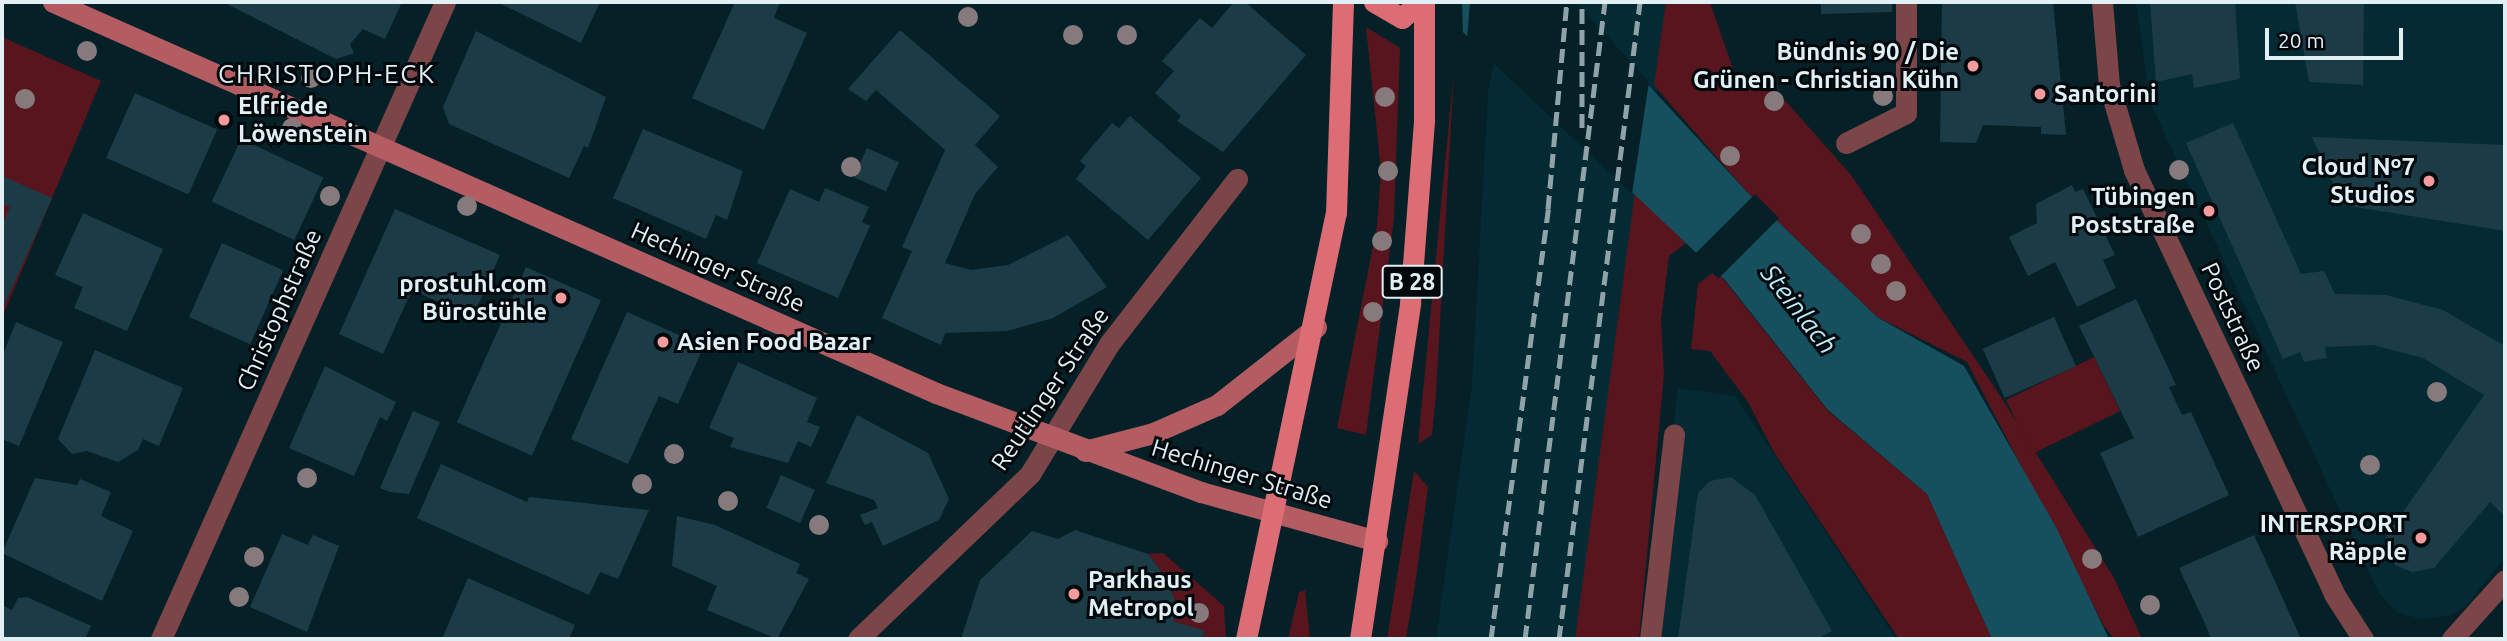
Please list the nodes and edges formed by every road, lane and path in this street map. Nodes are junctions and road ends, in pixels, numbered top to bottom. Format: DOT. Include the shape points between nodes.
graph roads {
  1 [pos="53,2"];
  2 [pos="445,2"];
  3 [pos="1343,2"];
  4 [pos="1374,2"];
  5 [pos="1906,2"];
  6 [pos="2102,2"];
  7 [pos="1421,9"];
  8 [pos="1846,143"];
  9 [pos="380,149"];
  10 [pos="1237,179"];
  11 [pos="1316,327"];
  12 [pos="1674,435"];
  13 [pos="1051,439"];
  14 [pos="1085,451"];
  15 [pos="1275,515"];
  16 [pos="1377,541"];
  17 [pos="2505,580"];
  18 [pos="161,639"];
  19 [pos="858,639"];
  20 [pos="1246,639"];
  21 [pos="1360,639"];
  22 [pos="1650,639"];
  23 [pos="2363,639"];
  24 [pos="2452,639"];
  1 -- 9 [label="street, Hechinger Straße"];
  2 -- 9 [label="street, Christophstraße"];
  3 -- 11 [label="main road" via="1341,159"];
  4 -- 7 [label="main road" via="1392,17"];
  5 -- 8 [label="street" via="1906,113"];
  6 -- 23 [label="street, Poststraße" via="2109,85 2134,170 2334,594"];
  7 -- 16 [label="main road, B 28" via="1410,303"];
  9 -- 13 [label="street, Hechinger Straße"];
  9 -- 18 [label="street, Christophstraße"];
  10 -- 13 [label="street, Reutlinger Straße" via="1109,344"];
  11 -- 14 [label="street" via="1217,405 1153,433"];
  11 -- 15 [label="main road"];
  12 -- 22 [label="street"];
  13 -- 14 [label="street, Hechinger Straße"];
  13 -- 19 [label="street, Reutlinger Straße" via="1030,474"];
  14 -- 15 [label="street, Hechinger Straße"];
  15 -- 16 [label="street, Hechinger Straße"];
  15 -- 20 [label="main road"];
  16 -- 21 [label="main road, B 28"];
  17 -- 24 [label="street"];
}
